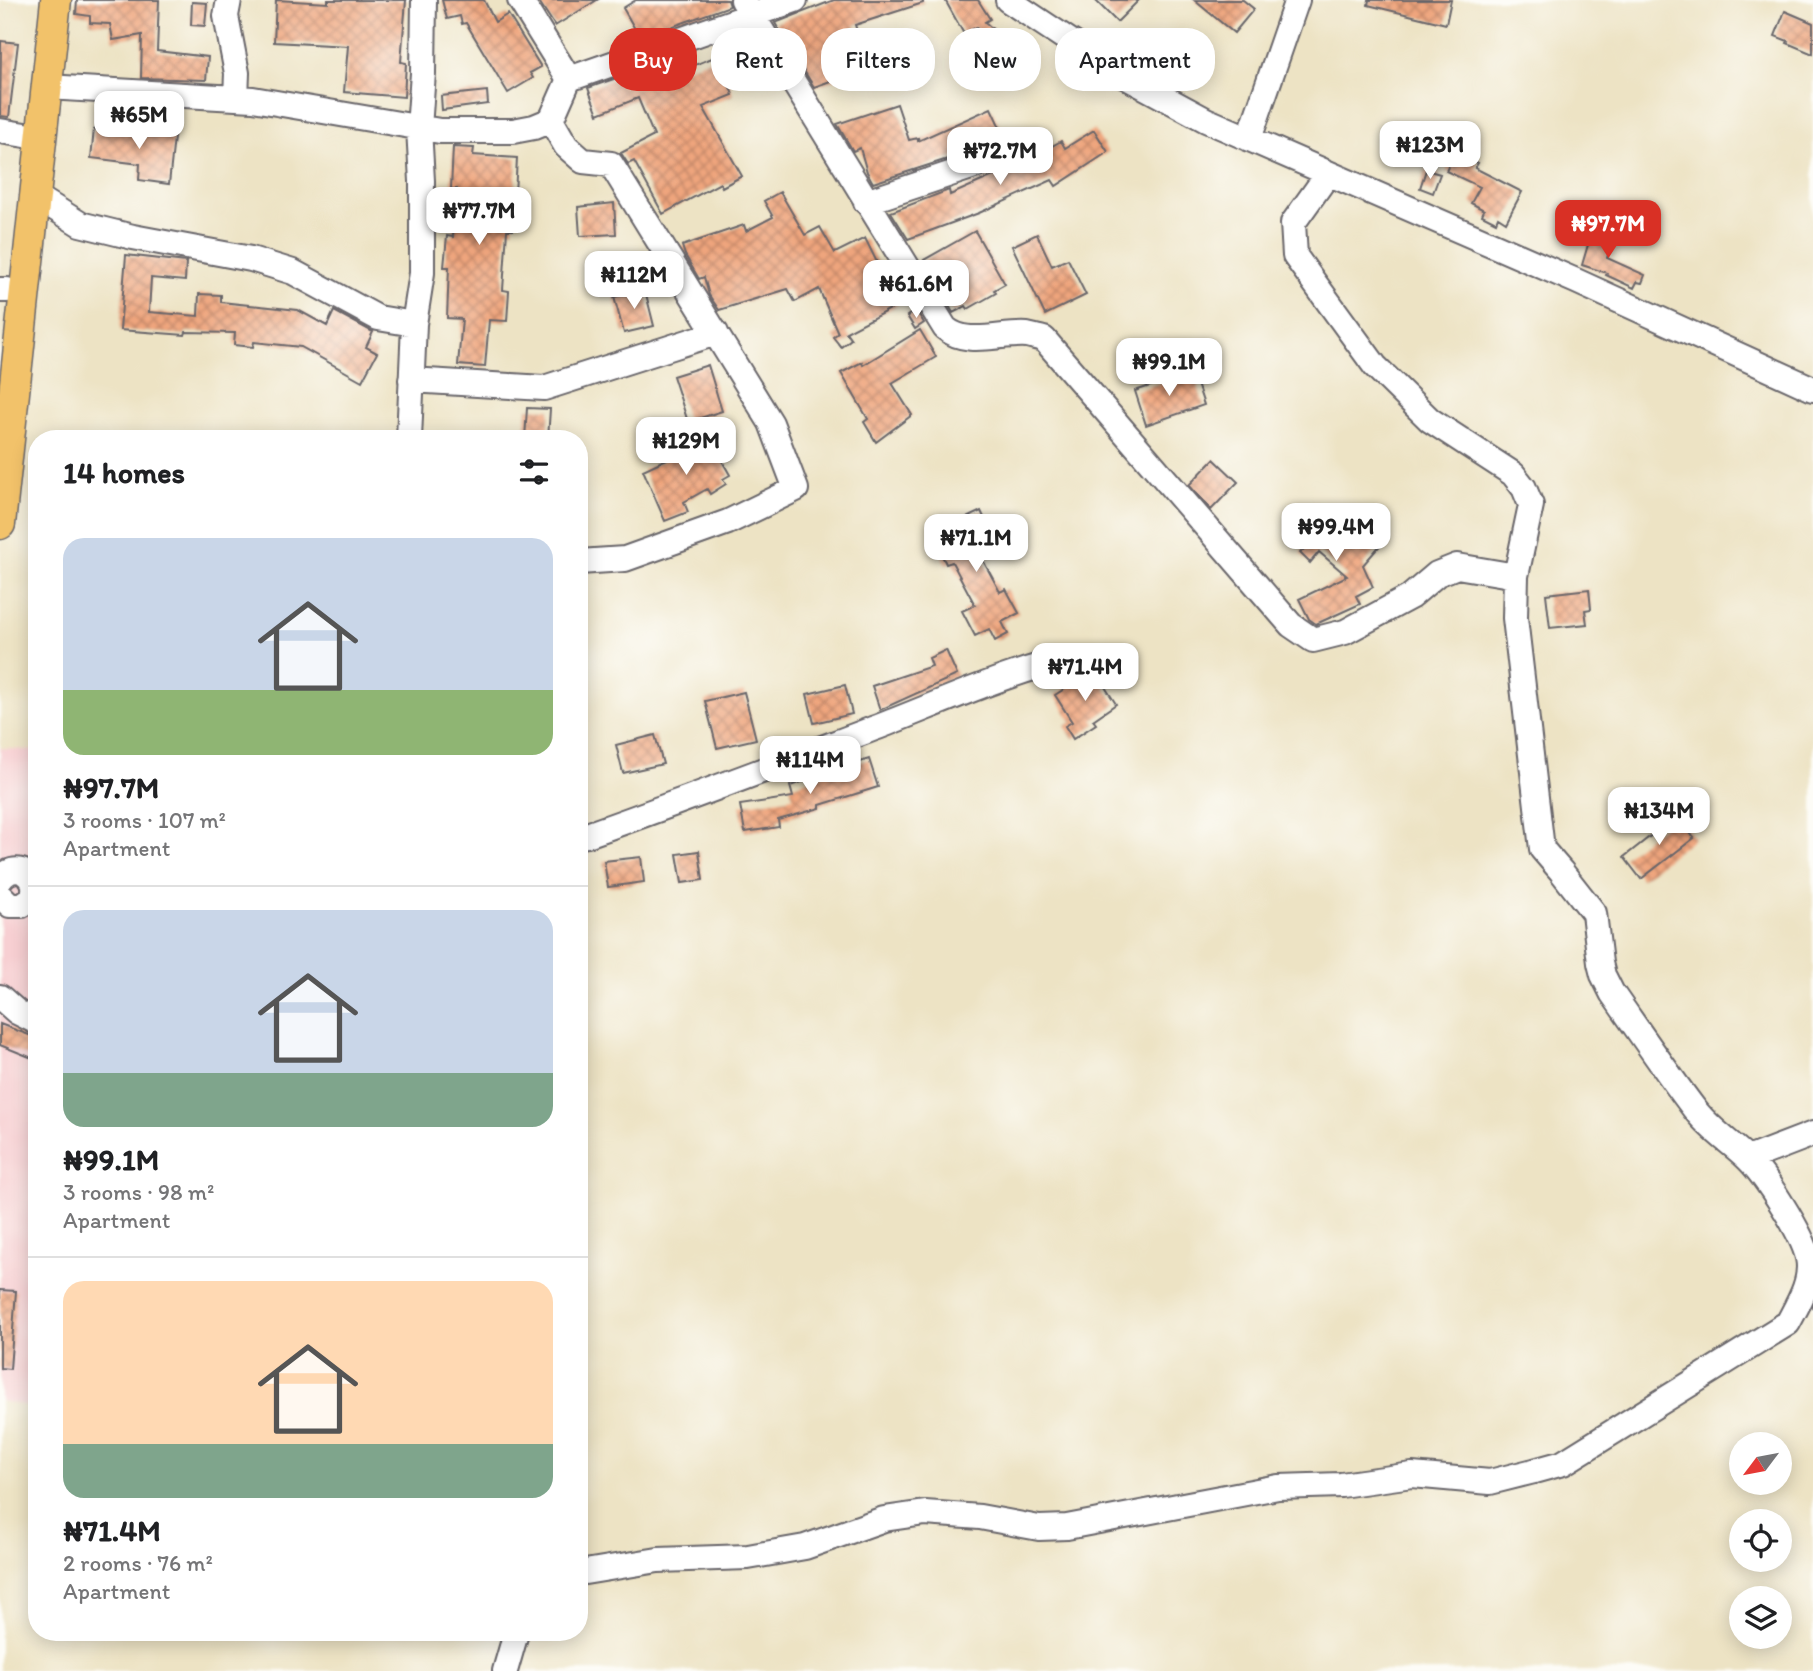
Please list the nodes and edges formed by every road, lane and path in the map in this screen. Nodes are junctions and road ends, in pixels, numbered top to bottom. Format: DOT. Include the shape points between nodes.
graph roads {
  1 [pos="40,0"];
  2 [pos="56,0"];
  3 [pos="229,0"];
  4 [pos="424,0"];
  5 [pos="520,0"];
  6 [pos="795,0"];
  7 [pos="1008,0"];
  8 [pos="1297,0"];
  9 [pos="747,8"];
  10 [pos="569,79"];
  11 [pos="47,87"];
  12 [pos="236,98"];
  13 [pos="551,121"];
  14 [pos="419,128"];
  15 [pos="12,133"];
  16 [pos="1248,139"];
  17 [pos="977,165"];
  18 [pos="1328,174"];
  19 [pos="34,195"];
  20 [pos="866,202"];
  21 [pos="3,290"];
  22 [pos="414,324"];
  23 [pos="716,332"];
  24 [pos="0,357"];
  25 [pos="411,380"];
  26 [pos="1813,389"];
  27 [pos="409,430"];
  28 [pos="0,524"];
  29 [pos="588,561"];
  30 [pos="1516,576"];
  31 [pos="1043,665"];
  32 [pos="588,833"];
  33 [pos="0,997"];
  34 [pos="28,1018"];
  35 [pos="1813,1134"];
  36 [pos="1748,1159"];
  37 [pos="588,1572"];
  38 [pos="514,1641"];
  39 [pos="505,1671"];
  1 -- 15 [label="main road"];
  2 -- 11 [label="main road"];
  3 -- 12 [label="street" via="226,16 237,74"];
  4 -- 14 [label="street"];
  5 -- 10 [label="street"];
  6 -- 9 [label="street"];
  7 -- 16 [label="street" via="1115,71"];
  8 -- 16 [label="street"];
  9 -- 10 [label="street"];
  9 -- 20 [label="street"];
  10 -- 13 [label="street"];
  11 -- 12 [label="street"];
  11 -- 19 [label="main road"];
  12 -- 14 [label="street"];
  13 -- 14 [label="street" via="513,131"];
  13 -- 23 [label="street" via="566,146 583,161 611,164"];
  14 -- 22 [label="street" via="422,273"];
  15 -- 21 [label="main road"];
  16 -- 18 [label="street"];
  17 -- 20 [label="street"];
  18 -- 26 [label="street"];
  18 -- 30 [label="street" via="1293,223 1295,256 1375,366 1430,420 1513,474 1524,488 1531,505"];
  19 -- 22 [label="street" via="80,224 251,259 293,272 378,318"];
  19 -- 28 [label="main road"];
  20 -- 30 [label="street" via="945,328 953,335 973,338 1028,335 1044,339 1291,625 1313,640 1345,632 1457,566"];
  21 -- 24 [label="main road"];
  22 -- 25 [label="street"];
  23 -- 25 [label="street" via="544,388"];
  23 -- 29 [label="street" via="771,423 796,489 728,522 625,559"];
  25 -- 27 [label="street"];
  30 -- 36 [label="street" via="1515,618 1542,849 1594,913 1600,963 1612,993 1698,1114"];
  31 -- 32 [label="street"];
  33 -- 34 [label="street"];
  35 -- 36 [label="street"];
  36 -- 37 [label="street" via="1798,1231 1808,1258 1802,1296 1788,1323 1563,1463 1490,1482 1412,1475 1341,1485 1278,1487 1067,1527 1039,1528 925,1513 884,1519 805,1547 748,1557 658,1560"];
  38 -- 39 [label="street"];
}
